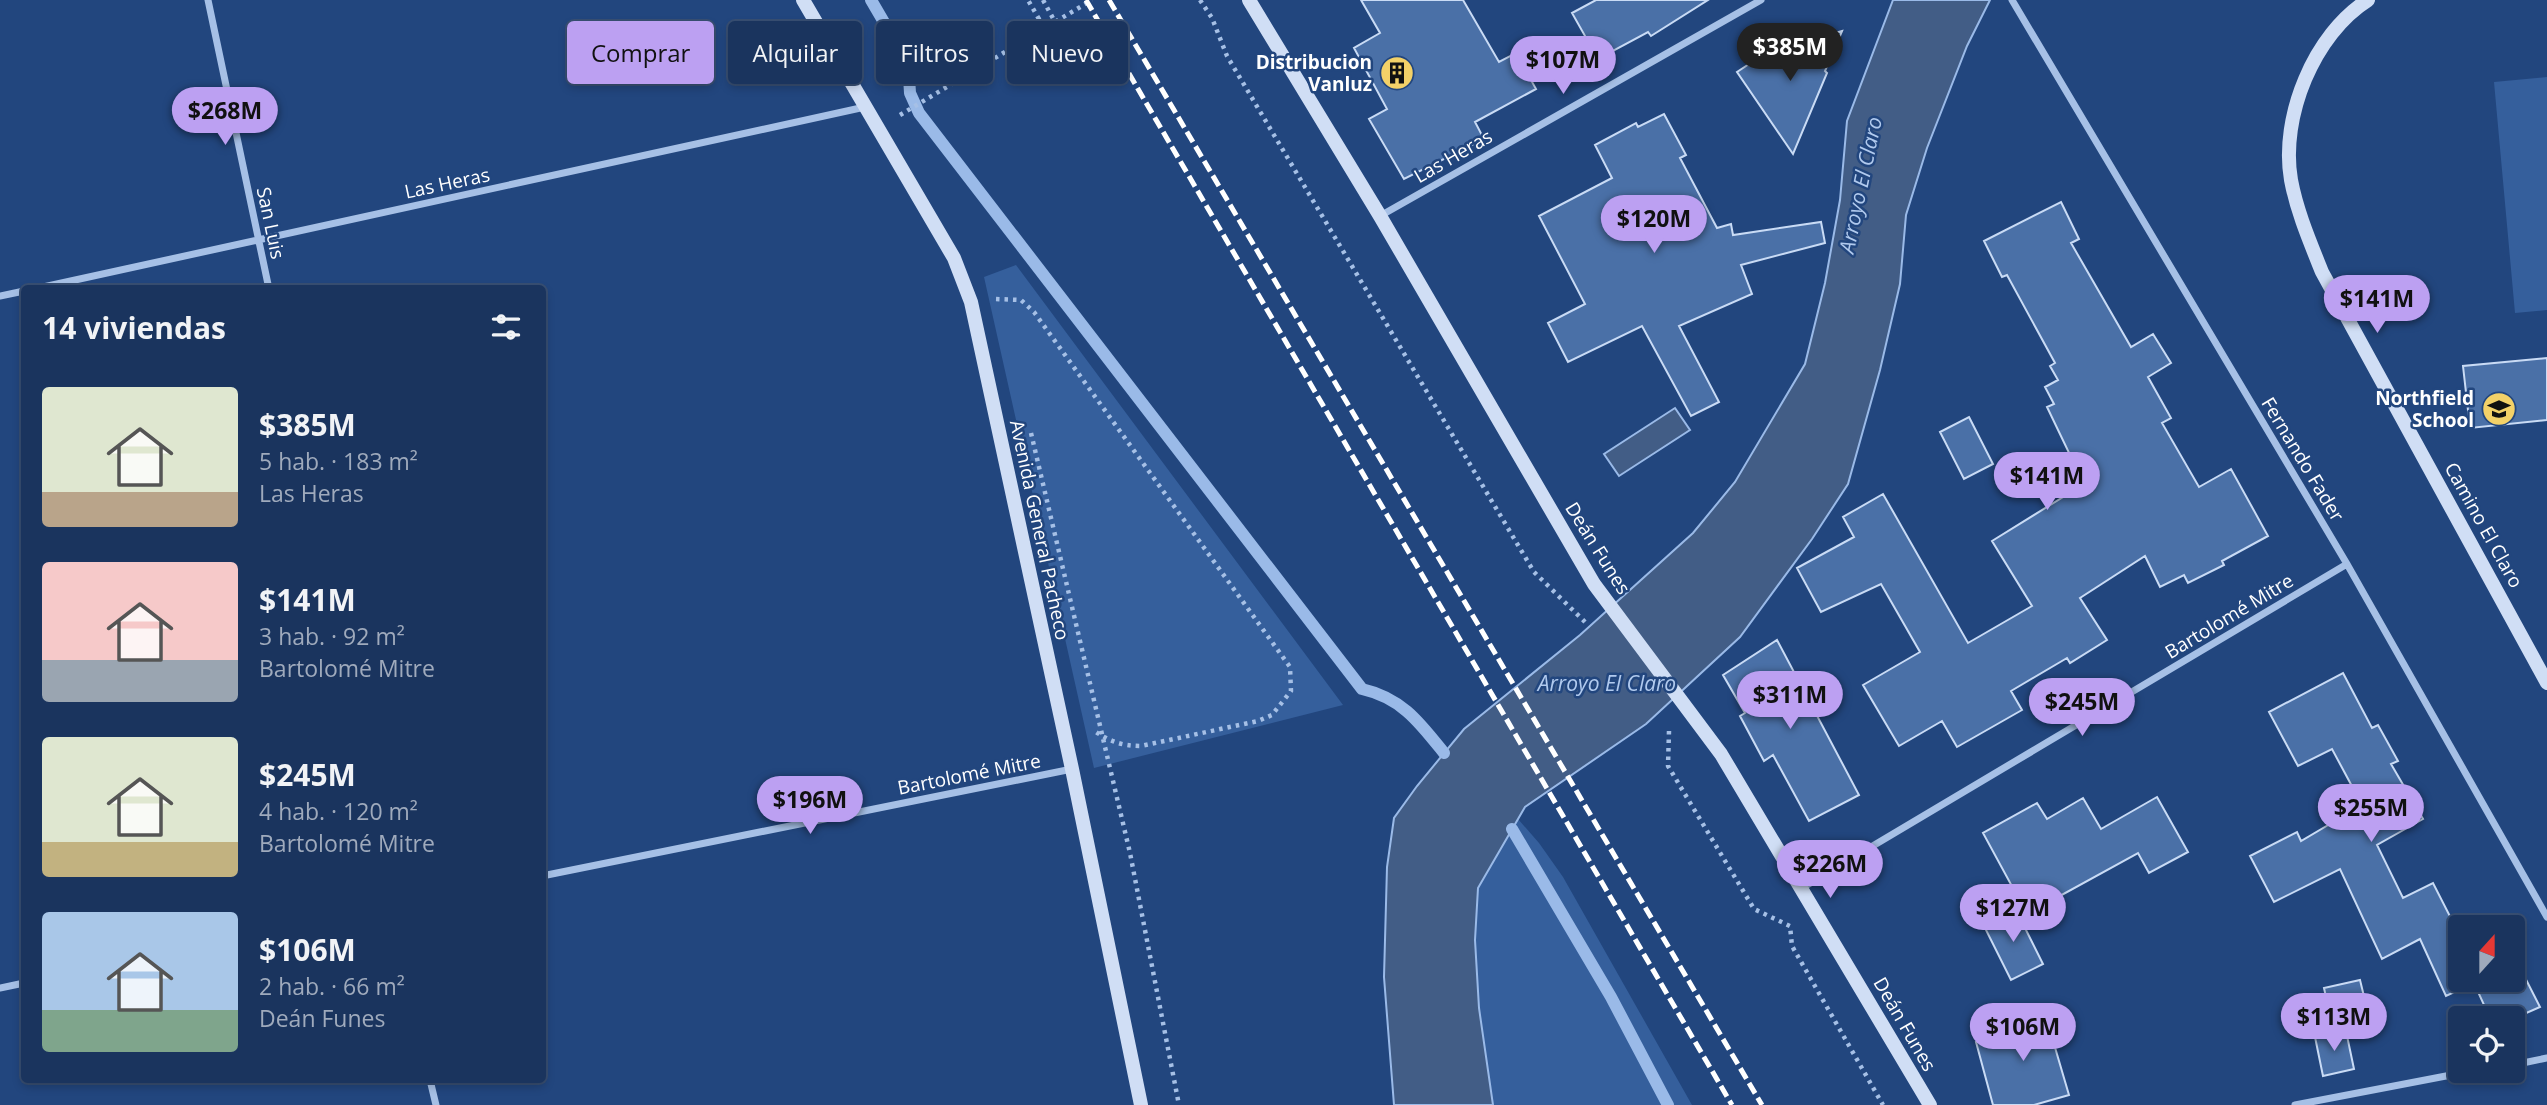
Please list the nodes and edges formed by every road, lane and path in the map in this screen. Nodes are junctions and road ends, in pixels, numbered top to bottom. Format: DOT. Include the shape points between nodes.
graph roads {
  1 [pos="208,0"];
  2 [pos="803,0"];
  3 [pos="1028,0"];
  4 [pos="1043,0"];
  5 [pos="1092,0"];
  6 [pos="1200,0"];
  7 [pos="1249,0"];
  8 [pos="1761,0"];
  9 [pos="2012,0"];
  10 [pos="2368,0"];
  11 [pos="1035,21"];
  12 [pos="1007,51"];
  13 [pos="865,107"];
  14 [pos="878,128"];
  15 [pos="1380,216"];
  16 [pos="259,240"];
  17 [pos="52,285"];
  18 [pos="268,285"];
  19 [pos="21,292"];
  20 [pos="0,296"];
  21 [pos="971,302"];
  22 [pos="2347,564"];
  23 [pos="1589,626"];
  24 [pos="2534,657"];
  25 [pos="2547,674"];
  26 [pos="2547,683"];
  27 [pos="1057,698"];
  28 [pos="1669,726"];
  29 [pos="1072,769"];
  30 [pos="546,875"];
  31 [pos="1802,888"];
  32 [pos="2547,917"];
  33 [pos="21,983"];
  34 [pos="0,988"];
  35 [pos="2547,1058"];
  36 [pos="2525,1063"];
  37 [pos="2448,1076"];
  38 [pos="431,1083"];
  39 [pos="436,1105"];
  40 [pos="1141,1105"];
  41 [pos="1883,1105"];
  42 [pos="1930,1105"];
  43 [pos="2295,1105"];
  1 -- 16 [label="street, San Luis"];
  2 -- 13 [label="street, Avenida General Pacheco"];
  3 -- 11 [label="path" via="1039,19"];
  4 -- 5 [label="path" via="1055,22"];
  6 -- 23 [label="path" via="1227,56 1534,572"];
  7 -- 15 [label="street, Deán Funes"];
  8 -- 15 [label="street, Las Heras"];
  9 -- 22 [label="street, Fernando Fader"];
  10 -- 24 [label="street, Camino El Claro" via="2331,35 2306,76 2289,143 2299,213 2322,272"];
  12 -- 14 [label="path"];
  13 -- 14 [label="street, Avenida General Pacheco"];
  13 -- 16 [label="street, Las Heras"];
  14 -- 21 [label="street, Avenida General Pacheco" via="954,258"];
  15 -- 31 [label="street, Deán Funes" via="1594,584 1695,716"];
  16 -- 17 [label="street, Las Heras"];
  16 -- 18 [label="street, San Luis"];
  19 -- 20 [label="street"];
  21 -- 27 [label="street, Avenida General Pacheco"];
  21 -- 27 [label="path" via="1021,300 1034,312 1285,656 1292,679 1291,691 1272,715 1141,746 1108,741"];
  22 -- 31 [label="street, Bartolomé Mitre"];
  22 -- 32 [label="street, Fernando Fader"];
  24 -- 25 [label="street, Camino El Claro"];
  24 -- 26 [label="street, Camino El Claro"];
  27 -- 29 [label="street, Avenida General Pacheco"];
  28 -- 41 [label="path" via="1668,766 1754,909 1790,926 1792,946"];
  29 -- 30 [label="street, Bartolomé Mitre"];
  29 -- 40 [label="street, Avenida General Pacheco"];
  31 -- 42 [label="street, Deán Funes"];
  33 -- 34 [label="street"];
  35 -- 36 [label="street"];
  37 -- 43 [label="street"];
  38 -- 39 [label="street"];
}
